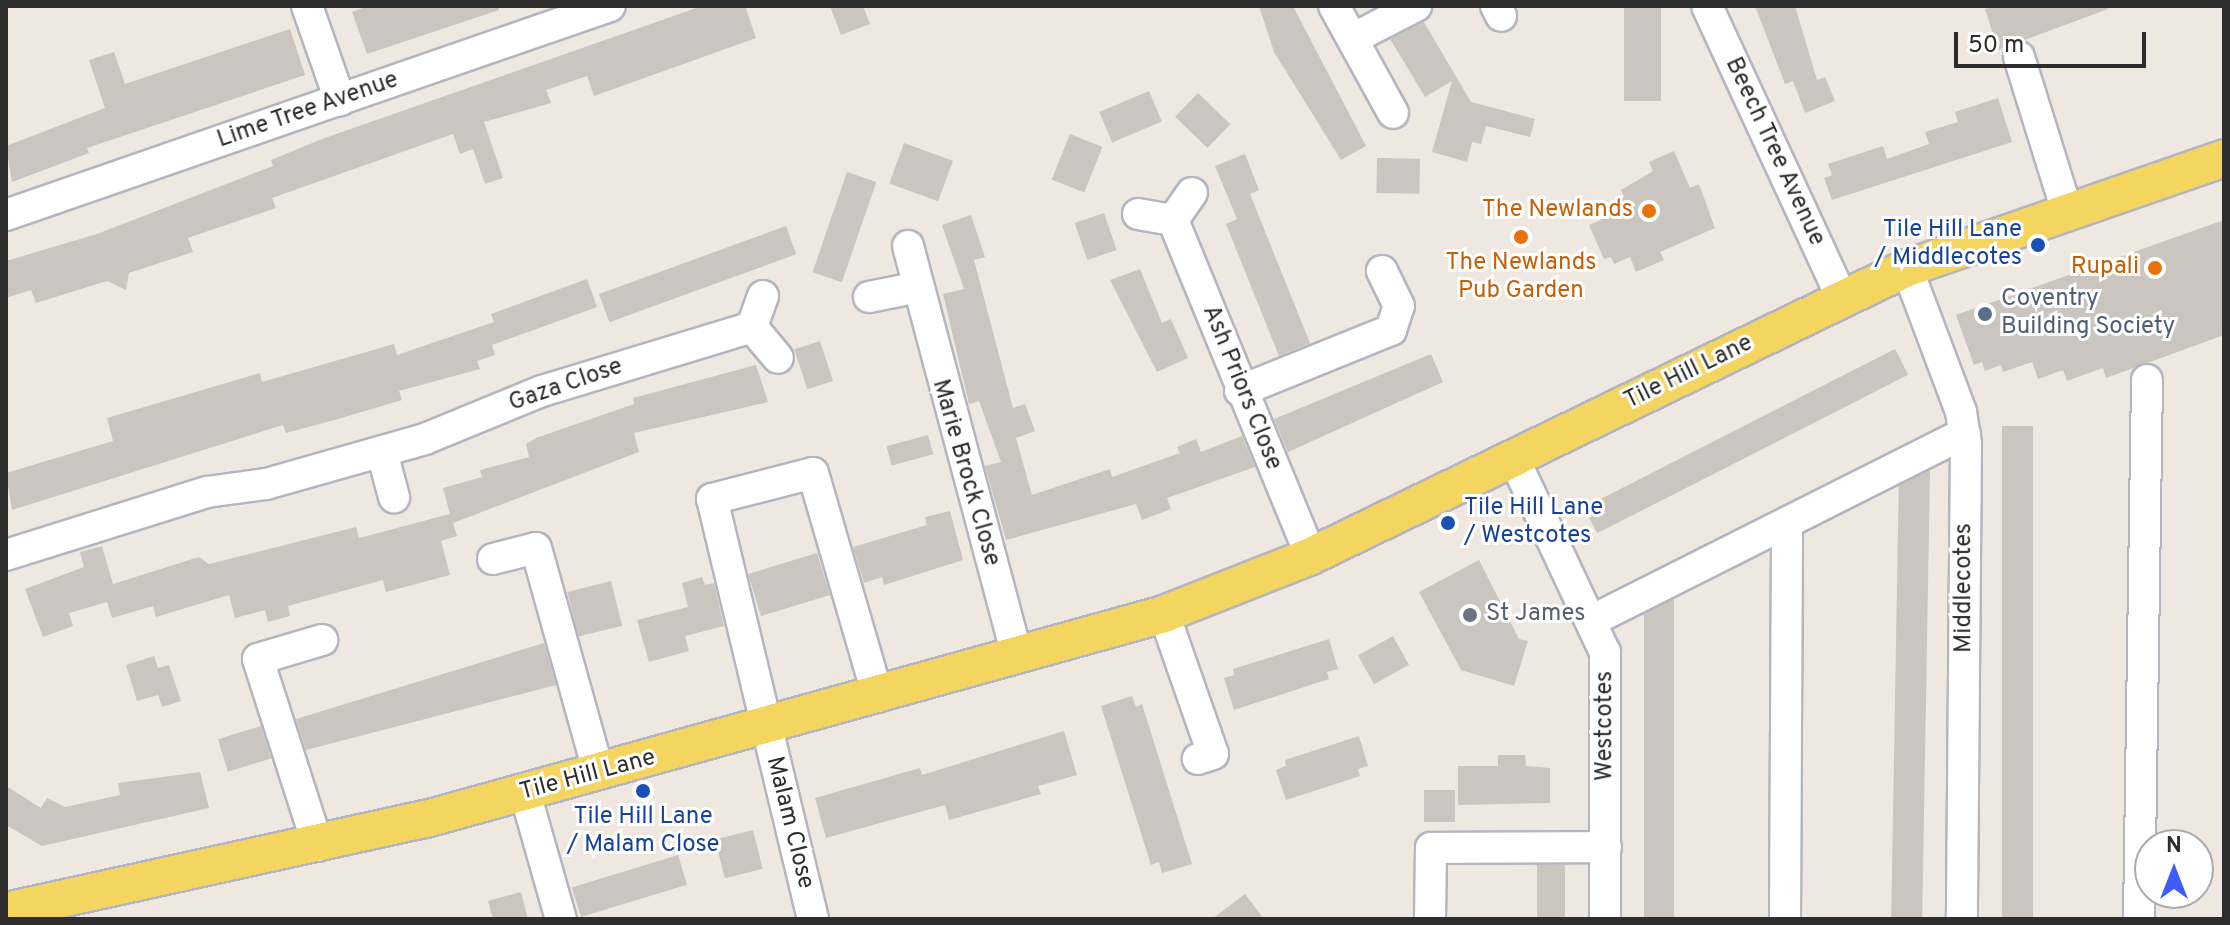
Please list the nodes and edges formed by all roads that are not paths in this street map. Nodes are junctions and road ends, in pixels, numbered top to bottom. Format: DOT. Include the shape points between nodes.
graph roads {
  1 [pos="307,6"];
  2 [pos="610,6"];
  3 [pos="1334,6"];
  4 [pos="1416,6"];
  5 [pos="1707,6"];
  6 [pos="1354,38"];
  7 [pos="2019,57"];
  8 [pos="340,100"];
  9 [pos="1393,113"];
  10 [pos="2224,158"];
  11 [pos="1192,193"];
  12 [pos="2066,208"];
  13 [pos="1138,214"];
  14 [pos="6,215"];
  15 [pos="1173,220"];
  16 [pos="908,246"];
  17 [pos="1907,268"];
  18 [pos="1382,271"];
  19 [pos="914,288"];
  20 [pos="763,296"];
  21 [pos="869,297"];
  22 [pos="1842,298"];
  23 [pos="752,327"];
  24 [pos="778,358"];
  25 [pos="2147,380"];
  26 [pos="1240,391"];
  27 [pos="1965,433"];
  28 [pos="382,452"];
  29 [pos="1514,459"];
  30 [pos="394,497"];
  31 [pos="1787,525"];
  32 [pos="6,555"];
  33 [pos="1311,556"];
  34 [pos="493,559"];
  35 [pos="1164,614"];
  36 [pos="1593,620"];
  37 [pos="322,640"];
  38 [pos="1017,657"];
  39 [pos="878,697"];
  40 [pos="766,727"];
  41 [pos="1198,759"];
  42 [pos="599,773"];
  43 [pos="525,793"];
  44 [pos="318,846"];
  45 [pos="1606,847"];
  46 [pos="6,911"];
  47 [pos="561,919"];
  48 [pos="813,919"];
  49 [pos="1430,919"];
  50 [pos="1605,919"];
  51 [pos="1785,919"];
  52 [pos="1962,919"];
  53 [pos="2139,919"];
  1 -- 8 [label="street"];
  2 -- 8 [label="street, Lime Tree Avenue"];
  3 -- 6 [label="street"];
  4 -- 6 [label="street"];
  5 -- 22 [label="street, Beech Tree Avenue"];
  6 -- 9 [label="street"];
  7 -- 12 [label="street"];
  8 -- 14 [label="street, Lime Tree Avenue"];
  10 -- 12 [label="main road, Tile Hill Lane"];
  11 -- 15 [label="street"];
  12 -- 17 [label="main road, Tile Hill Lane"];
  13 -- 15 [label="street"];
  15 -- 26 [label="street, Ash Priors Close"];
  16 -- 19 [label="street, Marie Brock Close"];
  17 -- 22 [label="main road, Tile Hill Lane"];
  17 -- 27 [label="street, Middlecotes"];
  18 -- 26 [label="street" via="1399,306 1391,330"];
  19 -- 21 [label="street"];
  19 -- 38 [label="street, Marie Brock Close"];
  20 -- 23 [label="street"];
  22 -- 29 [label="main road, Tile Hill Lane"];
  23 -- 24 [label="street"];
  23 -- 28 [label="street, Gaza Close" via="542,391"];
  25 -- 53 [label="street"];
  26 -- 33 [label="street, Ash Priors Close"];
  27 -- 31 [label="street"];
  27 -- 52 [label="street, Middlecotes"];
  28 -- 30 [label="street"];
  28 -- 32 [label="street, Gaza Close" via="266,484 207,492"];
  29 -- 33 [label="main road, Tile Hill Lane"];
  29 -- 36 [label="street, Westcotes"];
  31 -- 36 [label="street"];
  31 -- 51 [label="street"];
  33 -- 35 [label="main road, Tile Hill Lane"];
  34 -- 42 [label="street" via="536,548"];
  35 -- 38 [label="main road, Tile Hill Lane"];
  35 -- 41 [label="street" via="1213,754"];
  36 -- 45 [label="street, Westcotes" via="1607,668"];
  37 -- 44 [label="street" via="258,659"];
  38 -- 39 [label="main road, Tile Hill Lane"];
  39 -- 40 [label="main road, Tile Hill Lane"];
  39 -- 40 [label="street, Malam Close" via="813,473 712,499"];
  40 -- 42 [label="main road, Tile Hill Lane"];
  40 -- 48 [label="street, Malam Close"];
  42 -- 43 [label="main road, Tile Hill Lane"];
  43 -- 44 [label="main road, Tile Hill Lane"];
  43 -- 47 [label="street"];
  44 -- 46 [label="main road, Tile Hill Lane"];
  45 -- 49 [label="street" via="1431,848"];
  45 -- 50 [label="street, Westcotes"];
}
